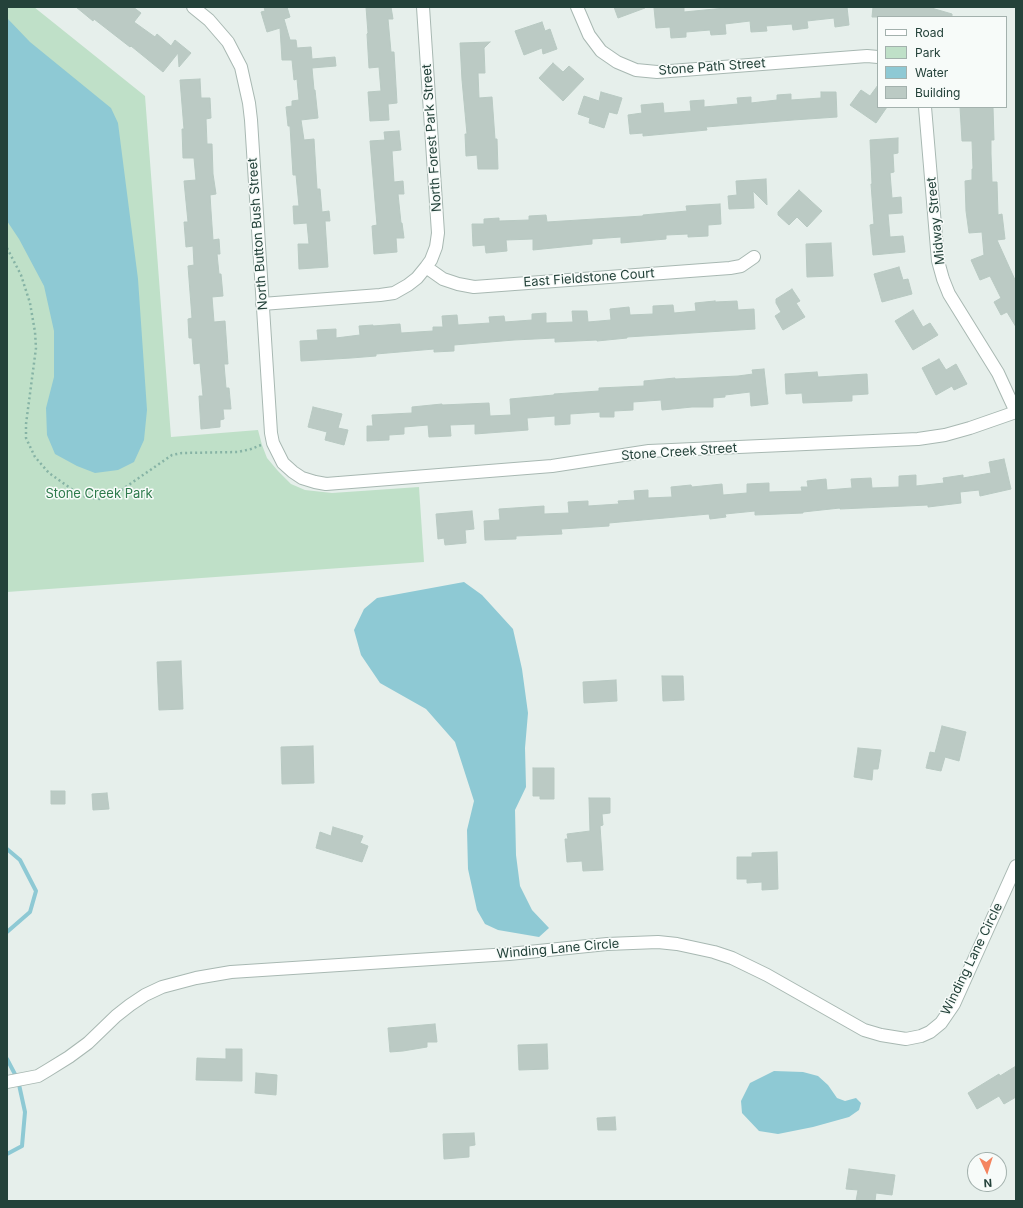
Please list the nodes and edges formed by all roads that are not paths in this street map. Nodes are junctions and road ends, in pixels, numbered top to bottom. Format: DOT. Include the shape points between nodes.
graph roads {
  1 [pos="193,7"];
  2 [pos="423,7"];
  3 [pos="577,7"];
  4 [pos="877,57"];
  5 [pos="925,108"];
  6 [pos="754,257"];
  7 [pos="426,267"];
  8 [pos="262,304"];
  9 [pos="1016,412"];
  10 [pos="293,472"];
  11 [pos="1016,866"];
  12 [pos="7,1082"];
  1 -- 8 [label="street, North Button Bush Street" via="209,20 228,42 241,67 249,103"];
  2 -- 7 [label="street, North Forest Park Street" via="438,232 436,247"];
  3 -- 4 [label="street, Stone Path Street" via="589,35 601,51 617,62 636,70 657,72"];
  5 -- 9 [label="street, Midway Street" via="938,261 943,279 949,294 998,373"];
  6 -- 7 [label="street, East Fieldstone Court" via="741,266 730,268 474,287 444,279"];
  7 -- 8 [label="street, North Forest Park Street" via="417,278 394,293"];
  8 -- 10 [label="street, North Button Bush Street" via="271,433 283,463"];
  9 -- 10 [label="street, Stone Creek Street" via="945,435 918,439 648,452 552,466 326,484 302,478"];
  11 -- 12 [label="street, Winding Lane Circle" via="954,1004 941,1023 921,1036 906,1039 864,1030 767,975 714,952 658,942 607,944 514,954 231,972 196,978 162,987 145,995 116,1016 69,1057 38,1076"];
}
